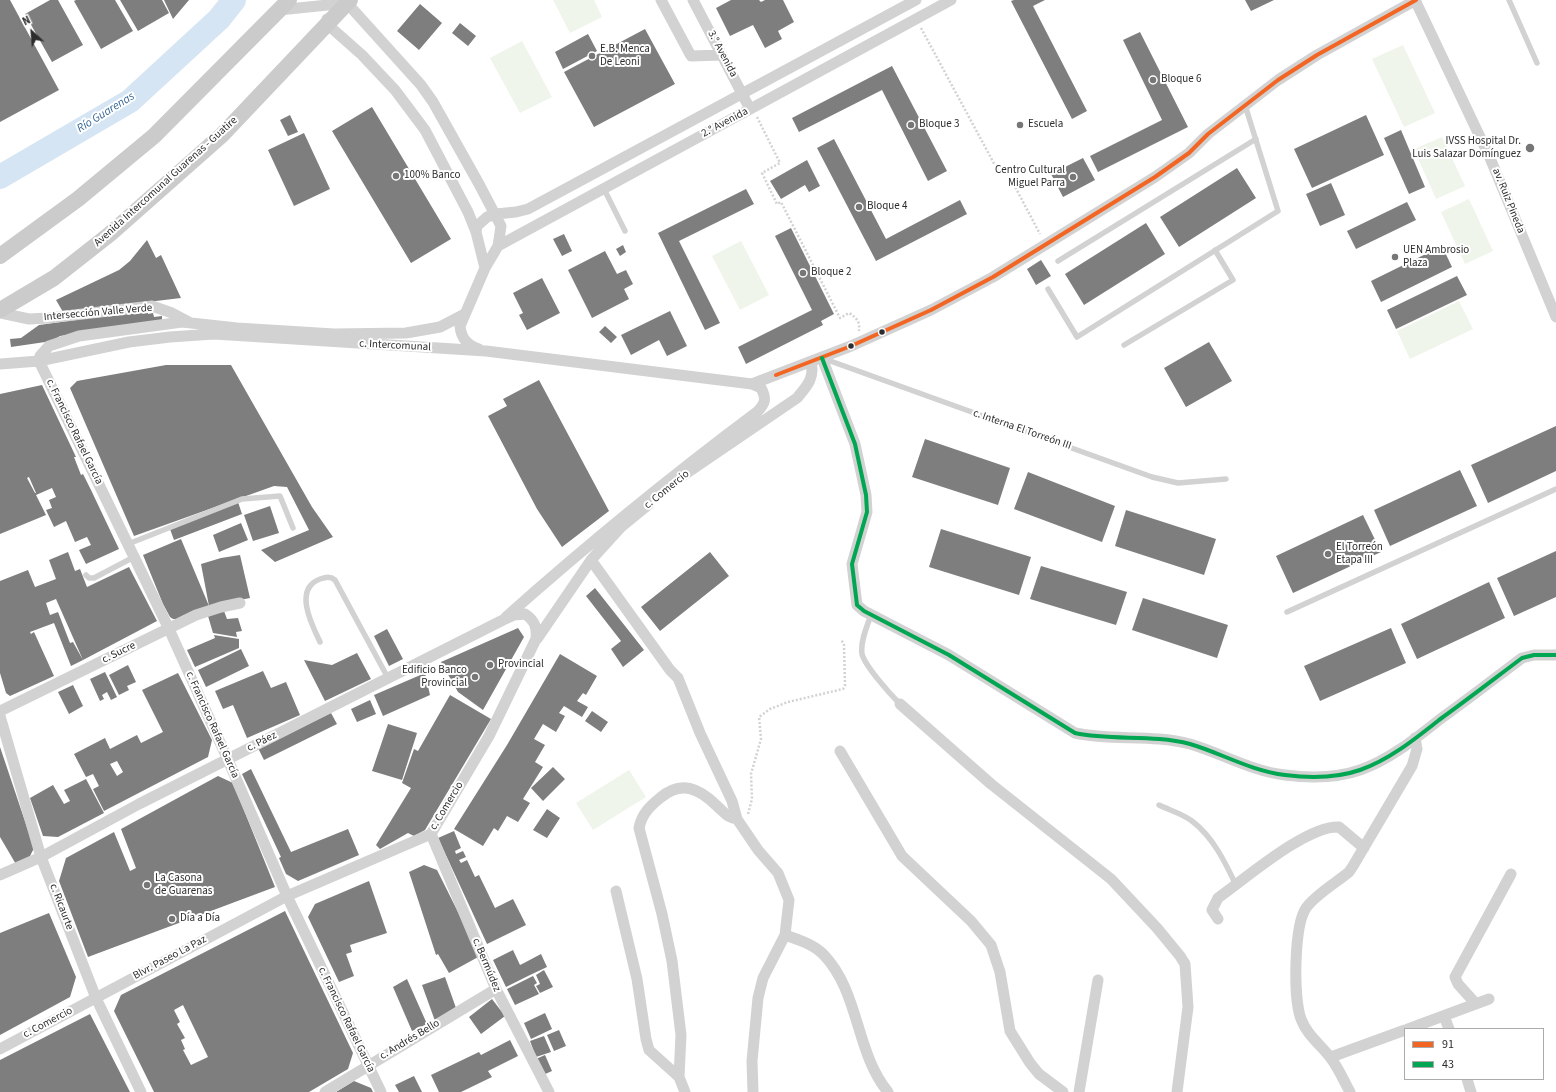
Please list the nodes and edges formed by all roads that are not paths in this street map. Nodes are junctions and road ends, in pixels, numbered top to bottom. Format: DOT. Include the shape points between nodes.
graph roads {
  1 [pos="661,0"];
  2 [pos="693,0"];
  3 [pos="916,0"];
  4 [pos="951,0"];
  5 [pos="1416,0"];
  6 [pos="1509,0"];
  7 [pos="326,2"];
  8 [pos="348,2"];
  9 [pos="284,5"];
  10 [pos="327,24"];
  11 [pos="722,54"];
  12 [pos="1537,63"];
  13 [pos="742,93"];
  14 [pos="1245,105"];
  15 [pos="751,108"];
  16 [pos="1256,139"];
  17 [pos="604,189"];
  18 [pos="496,214"];
  19 [pos="625,231"];
  20 [pos="476,232"];
  21 [pos="498,246"];
  22 [pos="1215,250"];
  23 [pos="0,256"];
  24 [pos="1058,261"];
  25 [pos="485,268"];
  26 [pos="1048,289"];
  27 [pos="0,312"];
  28 [pos="463,315"];
  29 [pos="1556,315"];
  30 [pos="191,323"];
  31 [pos="214,334"];
  32 [pos="1124,345"];
  33 [pos="486,351"];
  34 [pos="822,358"];
  35 [pos="39,361"];
  36 [pos="811,362"];
  37 [pos="0,364"];
  38 [pos="752,384"];
  39 [pos="764,404"];
  40 [pos="761,423"];
  41 [pos="1226,479"];
  42 [pos="1556,489"];
  43 [pos="293,528"];
  44 [pos="128,544"];
  45 [pos="134,556"];
  46 [pos="592,560"];
  47 [pos="86,575"];
  48 [pos="240,603"];
  49 [pos="1287,612"];
  50 [pos="872,615"];
  51 [pos="502,620"];
  52 [pos="169,629"];
  53 [pos="536,639"];
  54 [pos="320,642"];
  55 [pos="1556,655"];
  56 [pos="388,678"];
  57 [pos="900,704"];
  58 [pos="0,711"];
  59 [pos="0,716"];
  60 [pos="1415,738"];
  61 [pos="840,752"];
  62 [pos="228,760"];
  63 [pos="1159,805"];
  64 [pos="738,821"];
  65 [pos="431,834"];
  66 [pos="1364,848"];
  67 [pos="41,857"];
  68 [pos="1511,874"];
  69 [pos="0,875"];
  70 [pos="1236,885"];
  71 [pos="616,891"];
  72 [pos="287,896"];
  73 [pos="1218,919"];
  74 [pos="786,935"];
  75 [pos="1098,980"];
  76 [pos="496,989"];
  77 [pos="96,998"];
  78 [pos="1489,999"];
  79 [pos="1476,1004"];
  80 [pos="1444,1016"];
  81 [pos="1411,1028"];
  82 [pos="1449,1028"];
  83 [pos="1404,1030"];
  84 [pos="0,1049"];
  85 [pos="1330,1057"];
  86 [pos="368,1066"];
  87 [pos="679,1077"];
  88 [pos="1467,1080"];
  89 [pos="141,1092"];
  90 [pos="325,1092"];
  91 [pos="382,1092"];
  92 [pos="549,1092"];
  93 [pos="685,1092"];
  94 [pos="753,1092"];
  95 [pos="888,1092"];
  96 [pos="1063,1092"];
  97 [pos="1079,1092"];
  98 [pos="1177,1092"];
  99 [pos="1350,1092"];
  100 [pos="1471,1092"];
  1 -- 11 [label="street" via="691,56"];
  2 -- 11 [label="street, 3.° Avenida"];
  3 -- 13 [label="street"];
  4 -- 15 [label="street, 2.° Avenida"];
  5 -- 14 [label="street" via="1317,55"];
  5 -- 29 [label="street, av. Ruiz Pineda" via="1490,158"];
  6 -- 12 [label="lane"];
  7 -- 8 [label="street"];
  7 -- 9 [label="street"];
  7 -- 10 [label="street"];
  8 -- 10 [label="main road, Avenida Intercomunal Guarenas - Guatire"];
  8 -- 18 [label="street" via="433,102"];
  9 -- 23 [label="main road" via="154,136 78,200"];
  10 -- 20 [label="street" via="362,55 412,112 440,157"];
  10 -- 27 [label="main road, Avenida Intercomunal Guarenas - Guatire" via="222,135 110,234 54,278"];
  11 -- 13 [label="street, 3.° Avenida"];
  13 -- 15 [label="street, 3.° Avenida"];
  13 -- 18 [label="street" via="528,209"];
  14 -- 16 [label="lane"];
  14 -- 34 [label="street" via="1208,134 1189,153 1161,173 993,276 931,310"];
  15 -- 17 [label="street, 2.° Avenida"];
  16 -- 22 [label="lane" via="1278,211"];
  16 -- 24 [label="lane"];
  17 -- 19 [label="lane"];
  17 -- 21 [label="street, 2.° Avenida"];
  18 -- 20 [label="street" via="480,222"];
  18 -- 21 [label="street" via="500,226"];
  20 -- 25 [label="street"];
  21 -- 25 [label="street"];
  22 -- 26 [label="lane" via="1077,336"];
  22 -- 32 [label="lane" via="1233,280"];
  25 -- 28 [label="street"];
  27 -- 30 [label="street, Intersección Valle Verde" via="29,319 152,306"];
  28 -- 30 [label="street, c. Intercomunal" via="440,327 406,333 334,334"];
  28 -- 33 [label="street" via="460,326 463,337 472,347"];
  30 -- 31 [label="street, Intersección Valle Verde"];
  30 -- 35 [label="street, c. Intercomunal" via="182,322 79,336 49,346"];
  31 -- 33 [label="street, c. Intercomunal"];
  31 -- 35 [label="street, c. Intercomunal" via="129,342"];
  33 -- 38 [label="street, c. Intercomunal"];
  34 -- 36 [label="street"];
  34 -- 41 [label="lane, c. Interna El Torreón III" via="1152,477 1178,483"];
  34 -- 50 [label="street" via="854,444 866,495 867,512 852,571 857,605"];
  35 -- 37 [label="street, c. Intercomunal"];
  35 -- 44 [label="street, c. Francisco Rafael García"];
  36 -- 38 [label="street"];
  36 -- 40 [label="street, c. Comercio" via="813,371 810,384 797,398"];
  38 -- 39 [label="street" via="762,388"];
  39 -- 40 [label="street"];
  39 -- 51 [label="street" via="586,546"];
  40 -- 46 [label="street, c. Comercio" via="681,478 621,528"];
  42 -- 49 [label="lane"];
  43 -- 44 [label="lane" via="280,496 264,496 242,499 168,526"];
  44 -- 45 [label="street, c. Francisco Rafael García"];
  45 -- 47 [label="lane" via="94,578 88,578"];
  45 -- 52 [label="street, c. Francisco Rafael García"];
  46 -- 53 [label="street, c. Comercio"];
  46 -- 64 [label="street" via="678,678 735,808"];
  48 -- 52 [label="street, c. Sucre" via="209,610"];
  50 -- 57 [label="lane" via="866,629 862,655"];
  50 -- 60 [label="street" via="949,654 1075,733 1183,743 1284,775 1318,776 1362,769 1391,755"];
  51 -- 53 [label="street" via="524,614 535,622"];
  51 -- 56 [label="street, c. Páez"];
  52 -- 58 [label="street, c. Sucre"];
  52 -- 62 [label="street, c. Francisco Rafael García"];
  53 -- 65 [label="street, c. Comercio" via="489,736"];
  54 -- 56 [label="lane" via="308,615 306,601 312,583 331,577 338,585"];
  55 -- 60 [label="street" via="1522,658"];
  56 -- 62 [label="street, c. Páez"];
  57 -- 98 [label="street" via="991,784 1111,879 1180,956 1185,964 1188,1002"];
  59 -- 67 [label="street, c. Ricaurte"];
  60 -- 66 [label="street" via="1417,749 1412,766"];
  61 -- 96 [label="street" via="902,856 971,921 991,945 1000,972 1010,1030 1039,1074"];
  62 -- 67 [label="street, c. Páez"];
  62 -- 72 [label="street, c. Francisco Rafael García"];
  63 -- 70 [label="lane" via="1192,821 1209,838 1223,858"];
  64 -- 74 [label="street" via="778,873 783,884 789,900"];
  64 -- 87 [label="street" via="725,815 718,806 690,787 679,788 665,794 641,817 639,828 672,962 681,1035"];
  65 -- 72 [label="street, c. Comercio"];
  65 -- 76 [label="street, c. Bermúdez"];
  66 -- 70 [label="street" via="1342,829 1329,828 1289,846"];
  66 -- 85 [label="street" via="1349,872 1305,909 1298,947 1295,991 1301,1019 1310,1035"];
  67 -- 69 [label="street, c. Páez"];
  67 -- 77 [label="street, c. Ricaurte"];
  68 -- 79 [label="street" via="1455,977"];
  70 -- 73 [label="street" via="1214,904 1212,910"];
  71 -- 87 [label="street" via="637,979 649,1050"];
  72 -- 77 [label="street, Blvr. Paseo La Paz"];
  72 -- 86 [label="street, c. Francisco Rafael García"];
  74 -- 94 [label="street" via="763,978 758,998 752,1061"];
  74 -- 95 [label="street" via="809,944 823,954 838,972 870,1061"];
  75 -- 97 [label="street"];
  76 -- 86 [label="street, c. Andrés Bello"];
  76 -- 92 [label="street, c. Bermúdez"];
  77 -- 84 [label="street, c. Comercio"];
  77 -- 89 [label="street, c. Ricaurte"];
  78 -- 79 [label="street"];
  79 -- 80 [label="street"];
  80 -- 81 [label="street"];
  80 -- 82 [label="street"];
  83 -- 85 [label="street"];
  85 -- 99 [label="street"];
  86 -- 90 [label="street, c. Andrés Bello"];
  86 -- 91 [label="street, c. Francisco Rafael García"];
  87 -- 93 [label="street"];
  88 -- 100 [label="street"];
}
